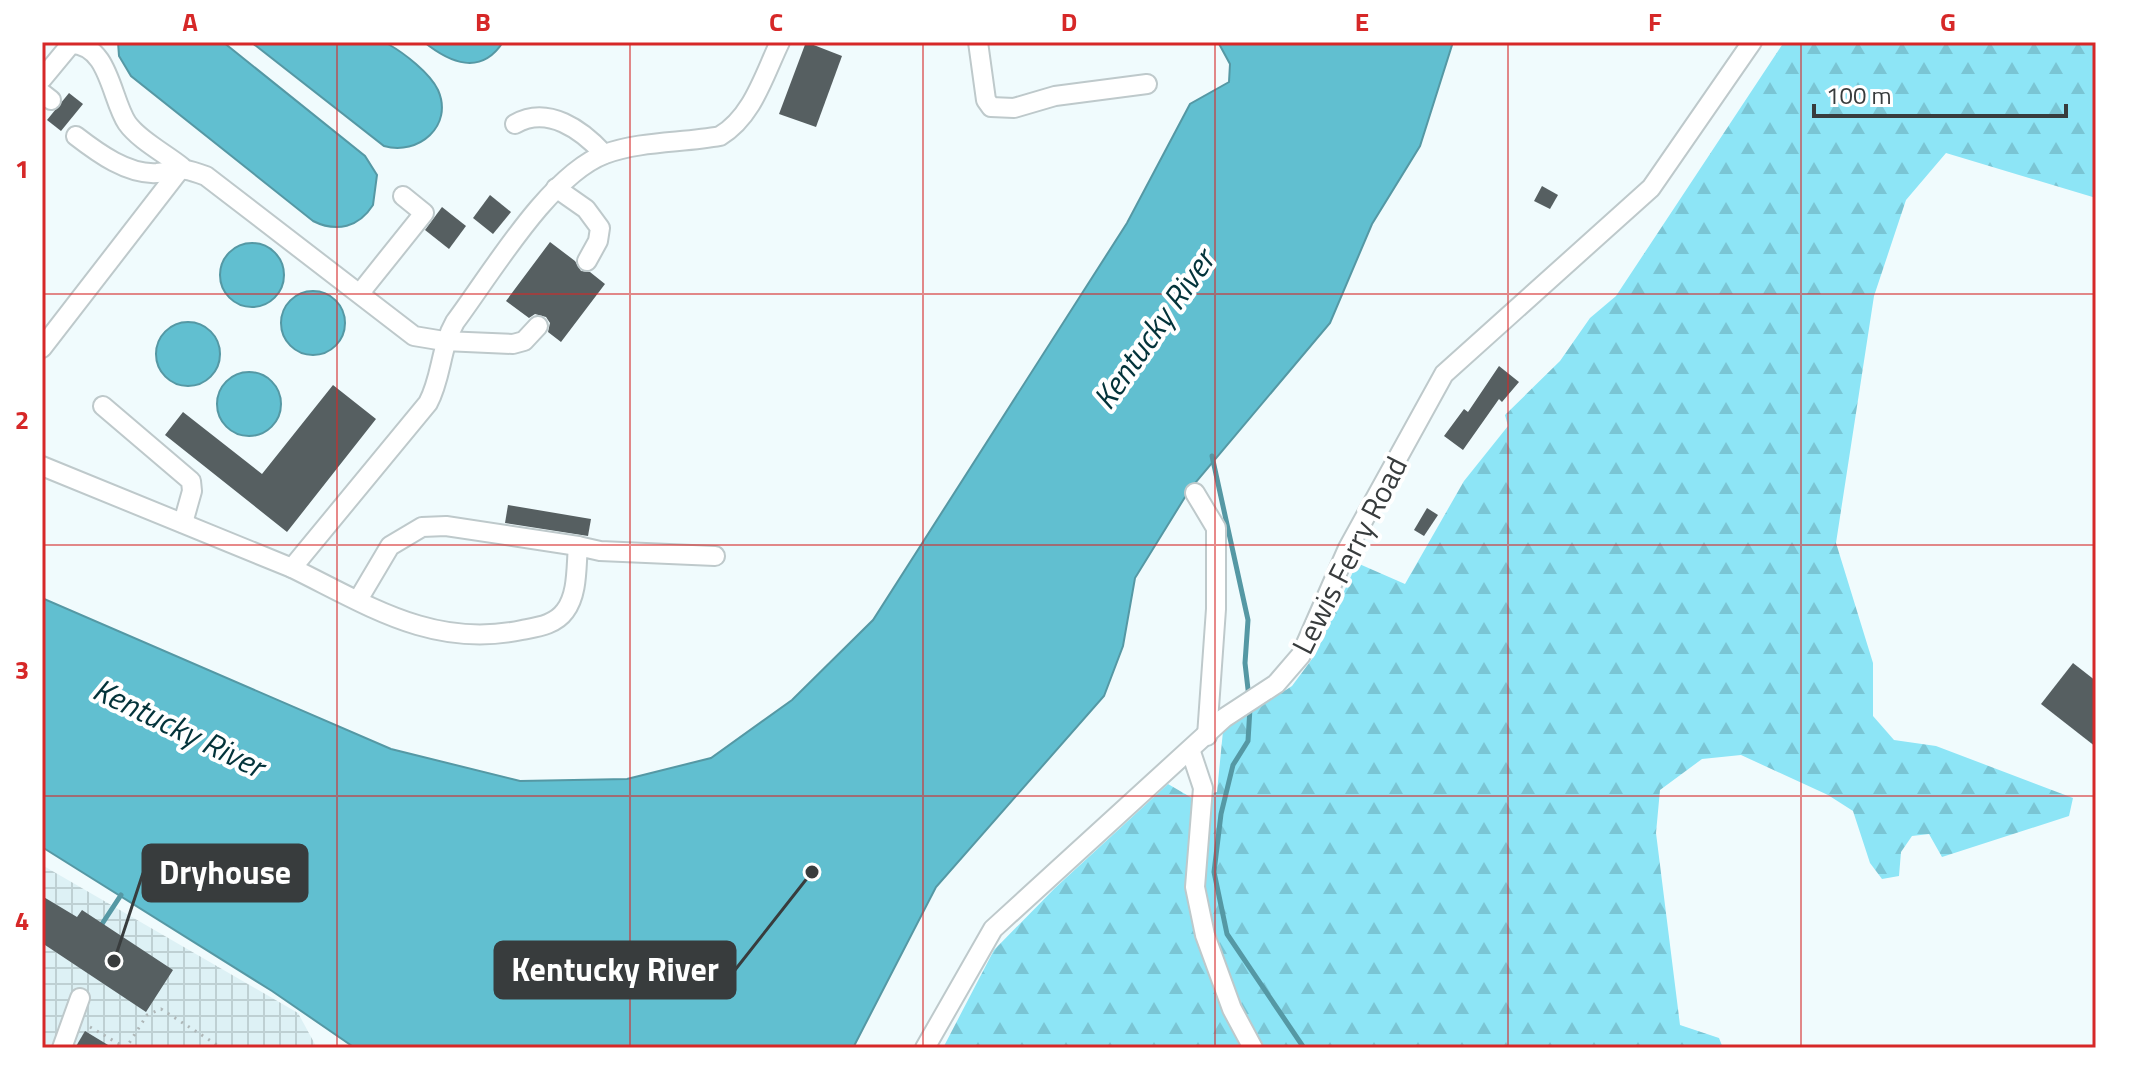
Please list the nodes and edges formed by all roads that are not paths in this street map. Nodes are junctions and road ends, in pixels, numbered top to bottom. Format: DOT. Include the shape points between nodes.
graph roads {
  1 [pos="780,42"];
  2 [pos="978,42"];
  3 [pos="1752,42"];
  4 [pos="42,79"];
  5 [pos="1147,84"];
  6 [pos="515,124"];
  7 [pos="76,136"];
  8 [pos="604,154"];
  9 [pos="182,167"];
  10 [pos="556,188"];
  11 [pos="403,196"];
  12 [pos="587,261"];
  13 [pos="360,293"];
  14 [pos="538,326"];
  15 [pos="444,341"];
  16 [pos="42,348"];
  17 [pos="103,406"];
  18 [pos="42,466"];
  19 [pos="1195,493"];
  20 [pos="183,523"];
  21 [pos="578,546"];
  22 [pos="715,556"];
  23 [pos="292,568"];
  24 [pos="358,600"];
  25 [pos="1207,736"];
  26 [pos="1191,752"];
  27 [pos="80,998"];
  28 [pos="62,1048"];
  29 [pos="925,1048"];
  30 [pos="1253,1048"];
  1 -- 8 [label="street" via="745,115 732,129 720,136"];
  2 -- 5 [label="street" via="991,107 1014,108 1055,96"];
  3 -- 25 [label="street, Lewis Ferry Road" via="1651,188 1444,374 1348,548 1301,655 1276,684 1224,718"];
  4 -- 9 [label="street" via="71,44 87,49 100,62 128,123"];
  6 -- 8 [label="street" via="543,116 565,122"];
  7 -- 9 [label="street" via="126,167 155,173"];
  8 -- 10 [label="street"];
  9 -- 13 [label="street" via="231,192"];
  9 -- 16 [label="street"];
  10 -- 12 [label="street" via="586,209 600,228"];
  10 -- 15 [label="street"];
  11 -- 13 [label="street" via="424,213"];
  13 -- 15 [label="street" via="414,336"];
  14 -- 15 [label="street" via="513,344"];
  15 -- 23 [label="street" via="428,403"];
  17 -- 20 [label="street" via="191,481"];
  18 -- 20 [label="street"];
  19 -- 25 [label="street" via="1216,528"];
  20 -- 23 [label="street"];
  21 -- 22 [label="street"];
  21 -- 24 [label="street" via="422,527 390,546"];
  21 -- 24 [label="street" via="573,596 564,613 546,625 463,636 427,631"];
  23 -- 24 [label="street"];
  25 -- 26 [label="street, Lewis Ferry Road"];
  26 -- 29 [label="street, Lewis Ferry Road" via="993,929"];
  26 -- 30 [label="street" via="1203,788 1195,887 1232,1009"];
  27 -- 28 [label="street"];
}
